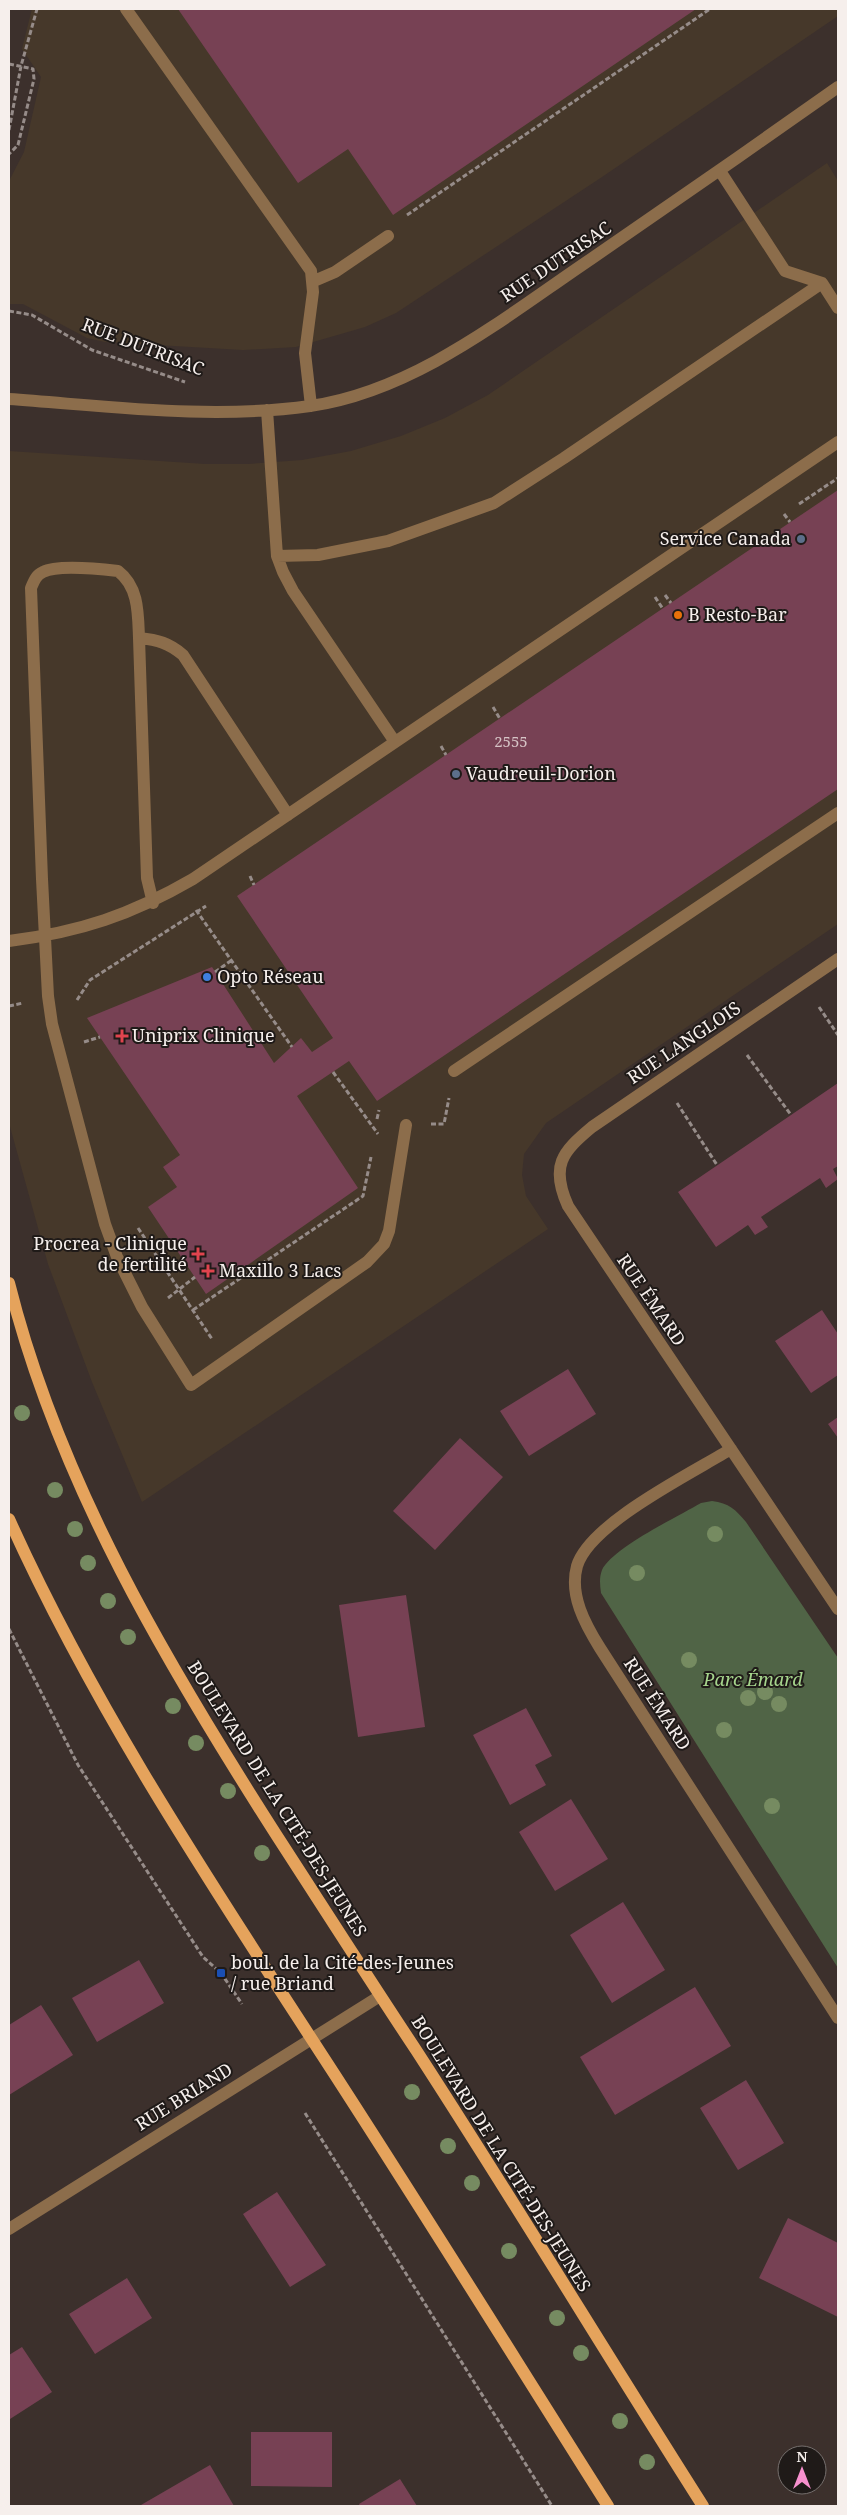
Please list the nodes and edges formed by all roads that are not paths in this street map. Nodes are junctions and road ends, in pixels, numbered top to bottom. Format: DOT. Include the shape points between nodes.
graph roads {
  1 [pos="126,9"];
  2 [pos="838,87"];
  3 [pos="720,170"];
  4 [pos="388,236"];
  5 [pos="314,281"];
  6 [pos="822,283"];
  7 [pos="838,308"];
  8 [pos="9,399"];
  9 [pos="311,406"];
  10 [pos="267,410"];
  11 [pos="838,442"];
  12 [pos="277,556"];
  13 [pos="139,638"];
  14 [pos="395,742"];
  15 [pos="838,813"];
  16 [pos="288,815"];
  17 [pos="153,902"];
  18 [pos="45,936"];
  19 [pos="9,941"];
  20 [pos="838,959"];
  21 [pos="454,1070"];
  22 [pos="406,1124"];
  23 [pos="559,1164"];
  24 [pos="9,1283"];
  25 [pos="731,1449"];
  26 [pos="9,1520"];
  27 [pos="838,1609"];
  28 [pos="380,1996"];
  29 [pos="838,2018"];
  30 [pos="311,2038"];
  31 [pos="9,2229"];
  32 [pos="608,2506"];
  33 [pos="703,2506"];
  1 -- 5 [label="street" via="302,256"];
  2 -- 3 [label="street, RUE DUTRISAC"];
  3 -- 6 [label="street" via="785,271"];
  3 -- 9 [label="street, RUE DUTRISAC" via="524,304 424,366 372,389"];
  4 -- 5 [label="street" via="334,272"];
  5 -- 9 [label="street" via="305,353"];
  6 -- 7 [label="street"];
  6 -- 12 [label="street" via="494,503 388,542 318,555"];
  8 -- 10 [label="street, RUE DUTRISAC" via="201,411"];
  9 -- 10 [label="street, RUE DUTRISAC"];
  10 -- 12 [label="street"];
  11 -- 14 [label="street"];
  12 -- 14 [label="street" via="293,591"];
  13 -- 16 [label="street" via="158,640 183,655"];
  13 -- 17 [label="street" via="148,878"];
  13 -- 18 [label="street" via="133,589 118,571 57,568 35,578 31,588"];
  14 -- 16 [label="street"];
  15 -- 21 [label="street"];
  16 -- 17 [label="street" via="193,880"];
  17 -- 18 [label="street" via="92,926"];
  18 -- 19 [label="street"];
  18 -- 22 [label="street" via="52,1024 105,1224 142,1307 191,1385 368,1262 384,1244 389,1231"];
  20 -- 23 [label="street, RUE LANGLOIS" via="592,1126 575,1140"];
  23 -- 25 [label="street, RUE ÉMARD" via="558,1178 568,1206"];
  24 -- 28 [label="main road, BOULEVARD DE LA CITÉ-DES-JEUNES" via="18,1322 57,1432 136,1598 221,1748"];
  25 -- 27 [label="street, RUE ÉMARD"];
  25 -- 29 [label="street, RUE ÉMARD" via="604,1529 581,1555 576,1593 583,1617 600,1648"];
  26 -- 30 [label="main road" via="95,1691 166,1810"];
  28 -- 30 [label="street, RUE BRIAND"];
  28 -- 33 [label="main road, BOULEVARD DE LA CITÉ-DES-JEUNES"];
  30 -- 31 [label="street, RUE BRIAND"];
  30 -- 32 [label="main road"];
}
